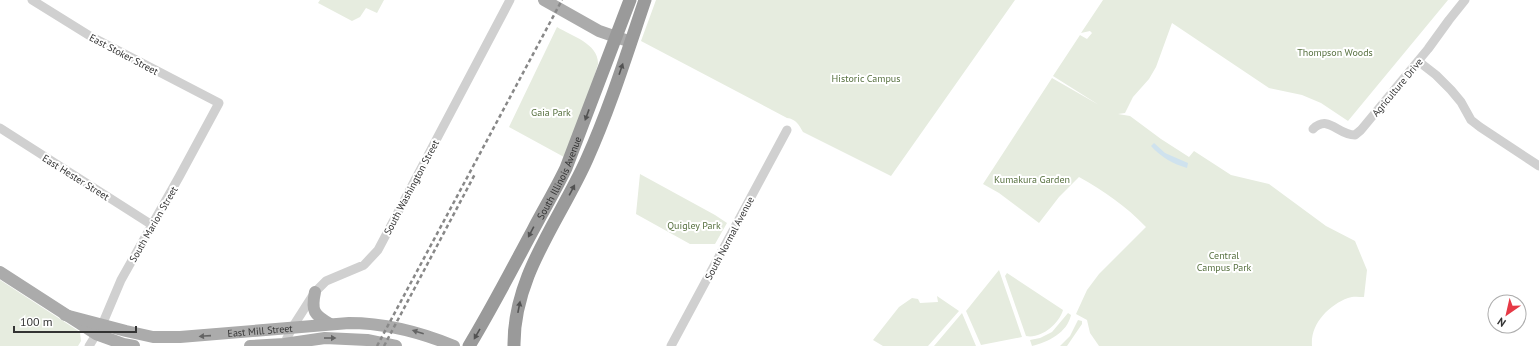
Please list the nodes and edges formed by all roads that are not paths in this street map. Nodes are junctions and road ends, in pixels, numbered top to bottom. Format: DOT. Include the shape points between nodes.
graph roads {
  1 [pos="32,0"];
  2 [pos="510,0"];
  3 [pos="544,0"];
  4 [pos="630,0"];
  5 [pos="645,0"];
  6 [pos="1465,0"];
  7 [pos="615,37"];
  8 [pos="631,42"];
  9 [pos="1418,61"];
  10 [pos="219,103"];
  11 [pos="0,128"];
  12 [pos="1313,129"];
  13 [pos="787,130"];
  14 [pos="1539,166"];
  15 [pos="152,225"];
  16 [pos="0,272"];
  17 [pos="315,292"];
  18 [pos="330,324"];
  19 [pos="292,328"];
  20 [pos="99,330"];
  21 [pos="283,345"];
  22 [pos="89,346"];
  23 [pos="134,346"];
  24 [pos="250,346"];
  25 [pos="254,346"];
  26 [pos="396,346"];
  27 [pos="454,346"];
  28 [pos="470,346"];
  29 [pos="514,346"];
  30 [pos="671,346"];
  1 -- 10 [label="street, East Stoker Street" via="90,36"];
  2 -- 17 [label="street, South Washington Street" via="378,250 364,265 326,281"];
  3 -- 7 [label="main road" via="598,31"];
  4 -- 7 [label="highway, South Illinois Avenue"];
  5 -- 8 [label="highway, South Illinois Avenue"];
  6 -- 9 [label="street, Agriculture Drive"];
  7 -- 8 [label="main road"];
  7 -- 28 [label="highway, South Illinois Avenue, one-way" via="584,125 557,188"];
  29 -- 8 [label="highway, South Illinois Avenue, one-way" via="519,305 534,260 588,158"];
  9 -- 12 [label="street, Agriculture Drive" via="1355,135 1347,135 1324,123"];
  9 -- 14 [label="street" via="1451,90 1464,105 1471,120 1480,128"];
  10 -- 15 [label="street, South Marion Street"];
  11 -- 15 [label="street, East Hester Street"];
  13 -- 30 [label="street, South Normal Avenue"];
  15 -- 20 [label="street, South Marion Street" via="121,280"];
  16 -- 20 [label="main road, East Mill Street" via="65,315"];
  17 -- 18 [label="main road" via="314,311 318,317"];
  17 -- 19 [label="street, South Washington Street"];
  18 -- 19 [label="main road, East Mill Street"];
  27 -- 18 [label="main road, East Mill Street, one-way" via="414,331 368,323"];
  19 -- 20 [label="main road, East Mill Street, one-way" via="180,337 153,337"];
  19 -- 21 [label="street, South Washington Street"];
  20 -- 22 [label="street, South Marion Street"];
  20 -- 23 [label="main road, East Mill Street" via="123,344"];
  21 -- 25 [label="main road, East Mill Street"];
  21 -- 26 [label="main road, East Mill Street, one-way" via="325,338 348,338"];
  24 -- 25 [label="main road, East Mill Street"];
}
